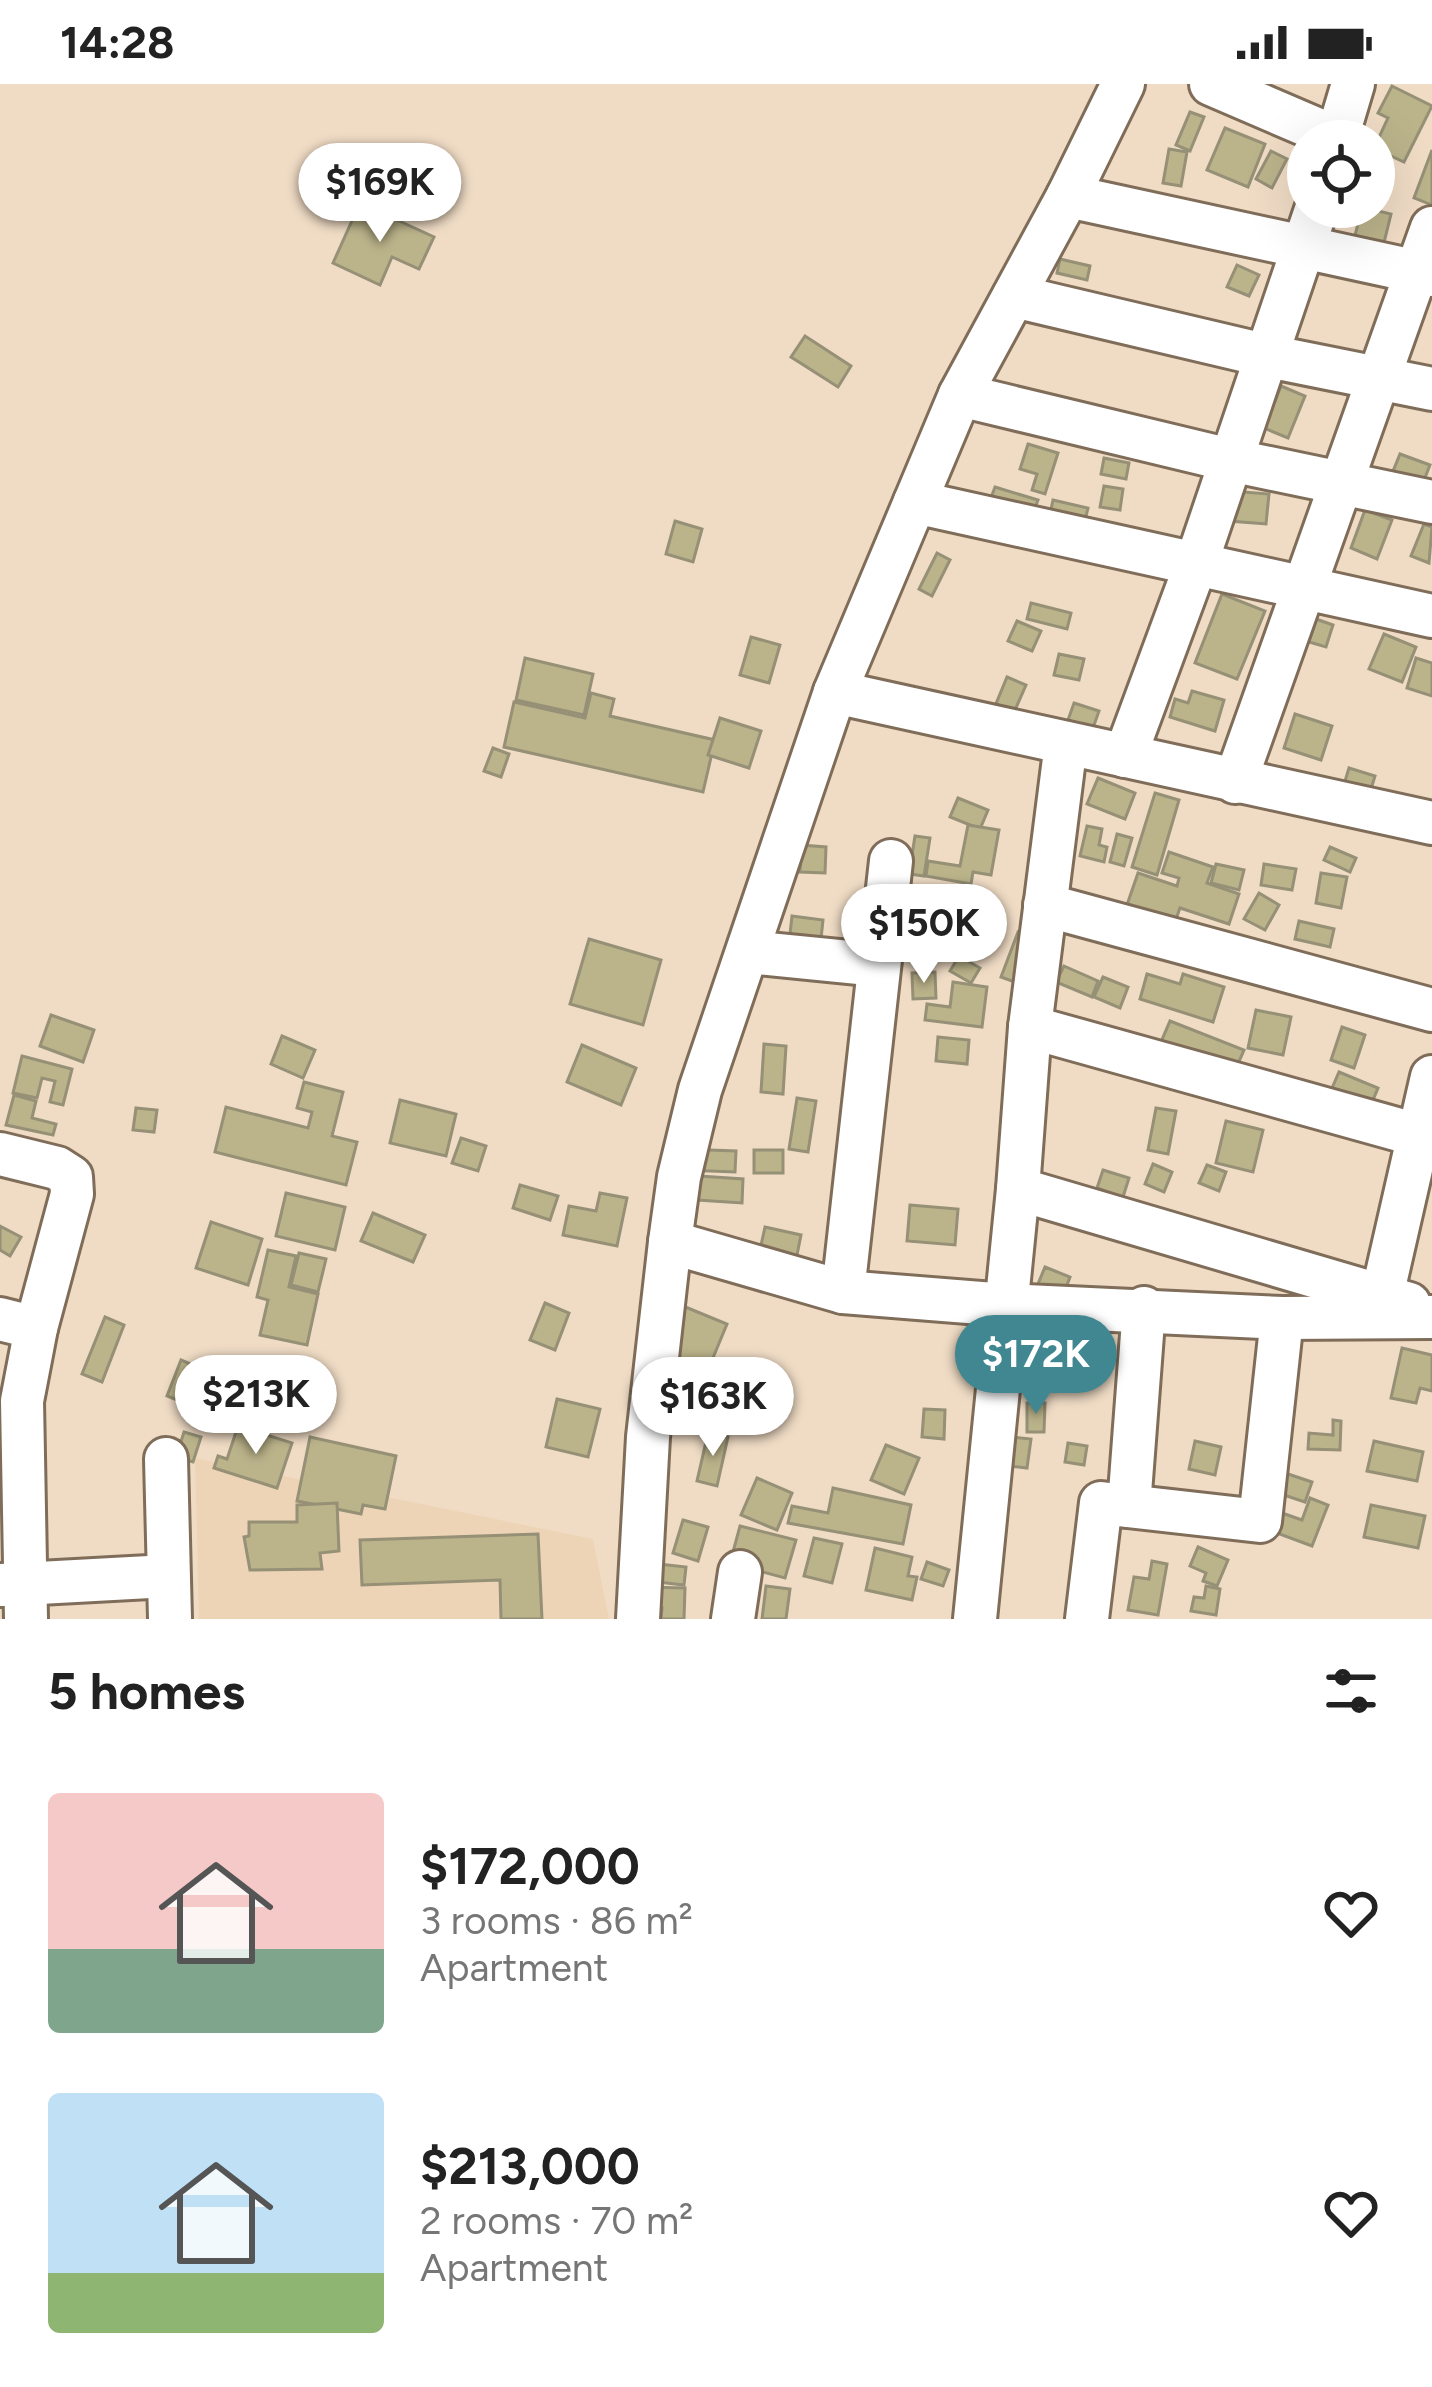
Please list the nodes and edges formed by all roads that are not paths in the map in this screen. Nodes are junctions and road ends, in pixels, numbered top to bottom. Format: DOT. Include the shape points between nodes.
graph roads {
  1 [pos="1123,84"];
  2 [pos="1210,84"];
  3 [pos="1353,84"];
  4 [pos="1292,120"];
  5 [pos="1343,120"];
  6 [pos="1068,196"];
  7 [pos="1311,228"];
  8 [pos="1432,228"];
  9 [pos="1305,248"];
  10 [pos="1424,273"];
  11 [pos="1014,296"];
  12 [pos="1268,356"];
  13 [pos="1381,379"];
  14 [pos="1432,389"];
  15 [pos="960,395"];
  16 [pos="1230,460"];
  17 [pos="1341,483"];
  18 [pos="915,502"];
  19 [pos="1432,502"];
  20 [pos="1195,567"];
  21 [pos="1304,591"];
  22 [pos="1432,616"];
  23 [pos="836,692"];
  24 [pos="1066,742"];
  25 [pos="1125,757"];
  26 [pos="1235,782"];
  27 [pos="1432,823"];
  28 [pos="891,861"];
  29 [pos="1046,905"];
  30 [pos="748,952"];
  31 [pos="879,965"];
  32 [pos="1432,1010"];
  33 [pos="1030,1027"];
  34 [pos="1432,1077"];
  35 [pos="1424,1137"];
  36 [pos="0,1154"];
  37 [pos="1018,1189"];
  38 [pos="670,1242"];
  39 [pos="843,1292"];
  40 [pos="1382,1296"];
  41 [pos="1006,1305"];
  42 [pos="1144,1308"];
  43 [pos="1432,1314"];
  44 [pos="1282,1318"];
  45 [pos="18,1324"];
  46 [pos="10,1453"];
  47 [pos="166,1459"];
  48 [pos="1129,1506"];
  49 [pos="740,1572"];
  50 [pos="168,1576"];
  51 [pos="17,1596"];
  52 [pos="170,1619"];
  53 [pos="638,1619"];
  54 [pos="733,1619"];
  55 [pos="975,1619"];
  56 [pos="1087,1619"];
  1 -- 6 [label="street"];
  2 -- 4 [label="street"];
  3 -- 5 [label="street"];
  6 -- 9 [label="street"];
  6 -- 11 [label="street"];
  7 -- 9 [label="street"];
  8 -- 10 [label="street"];
  9 -- 10 [label="street"];
  9 -- 12 [label="street"];
  10 -- 13 [label="street"];
  11 -- 12 [label="street"];
  11 -- 15 [label="street"];
  12 -- 13 [label="street"];
  12 -- 16 [label="street"];
  13 -- 14 [label="street"];
  13 -- 17 [label="street"];
  15 -- 16 [label="street"];
  15 -- 18 [label="street"];
  16 -- 17 [label="street"];
  16 -- 20 [label="street"];
  17 -- 19 [label="street"];
  17 -- 21 [label="street"];
  18 -- 20 [label="street"];
  18 -- 23 [label="street"];
  20 -- 21 [label="street"];
  20 -- 25 [label="street"];
  21 -- 22 [label="street"];
  21 -- 26 [label="street"];
  23 -- 24 [label="street"];
  23 -- 30 [label="street"];
  24 -- 25 [label="street"];
  24 -- 29 [label="street"];
  25 -- 26 [label="street"];
  26 -- 27 [label="street"];
  28 -- 31 [label="street"];
  29 -- 32 [label="street"];
  29 -- 33 [label="street"];
  30 -- 31 [label="street"];
  30 -- 38 [label="street" via="700,1090"];
  31 -- 39 [label="street"];
  33 -- 35 [label="street"];
  33 -- 37 [label="street"];
  34 -- 35 [label="street"];
  35 -- 40 [label="street"];
  36 -- 45 [label="street" via="71,1177 67,1220"];
  37 -- 40 [label="street"];
  37 -- 41 [label="street"];
  38 -- 39 [label="street"];
  38 -- 53 [label="street"];
  39 -- 41 [label="street"];
  40 -- 43 [label="street"];
  41 -- 42 [label="street"];
  41 -- 55 [label="street"];
  42 -- 44 [label="street"];
  42 -- 48 [label="street"];
  43 -- 44 [label="street"];
  44 -- 48 [label="street" via="1260,1521"];
  45 -- 46 [label="street" via="22,1401"];
  46 -- 51 [label="street"];
  47 -- 50 [label="street"];
  48 -- 56 [label="street" via="1101,1503"];
  49 -- 54 [label="street"];
  50 -- 51 [label="street"];
  50 -- 52 [label="street"];
}
